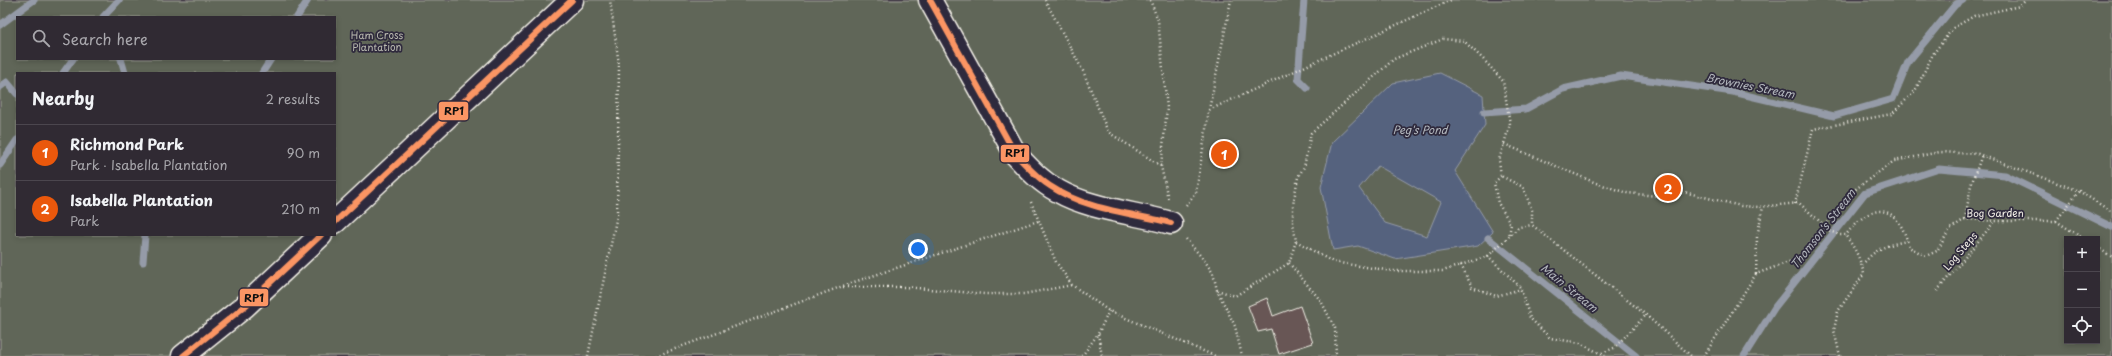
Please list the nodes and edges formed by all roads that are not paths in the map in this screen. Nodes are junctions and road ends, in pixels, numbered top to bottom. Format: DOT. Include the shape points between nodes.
graph roads {
  1 [pos="572,0"];
  2 [pos="930,0"];
  3 [pos="336,221"];
  4 [pos="1171,224"];
  5 [pos="320,236"];
  6 [pos="183,356"];
  1 -- 3 [label="street"];
  2 -- 4 [label="street" via="1016,155 1034,174 1076,200"];
  5 -- 6 [label="street" via="244,307"];
}
